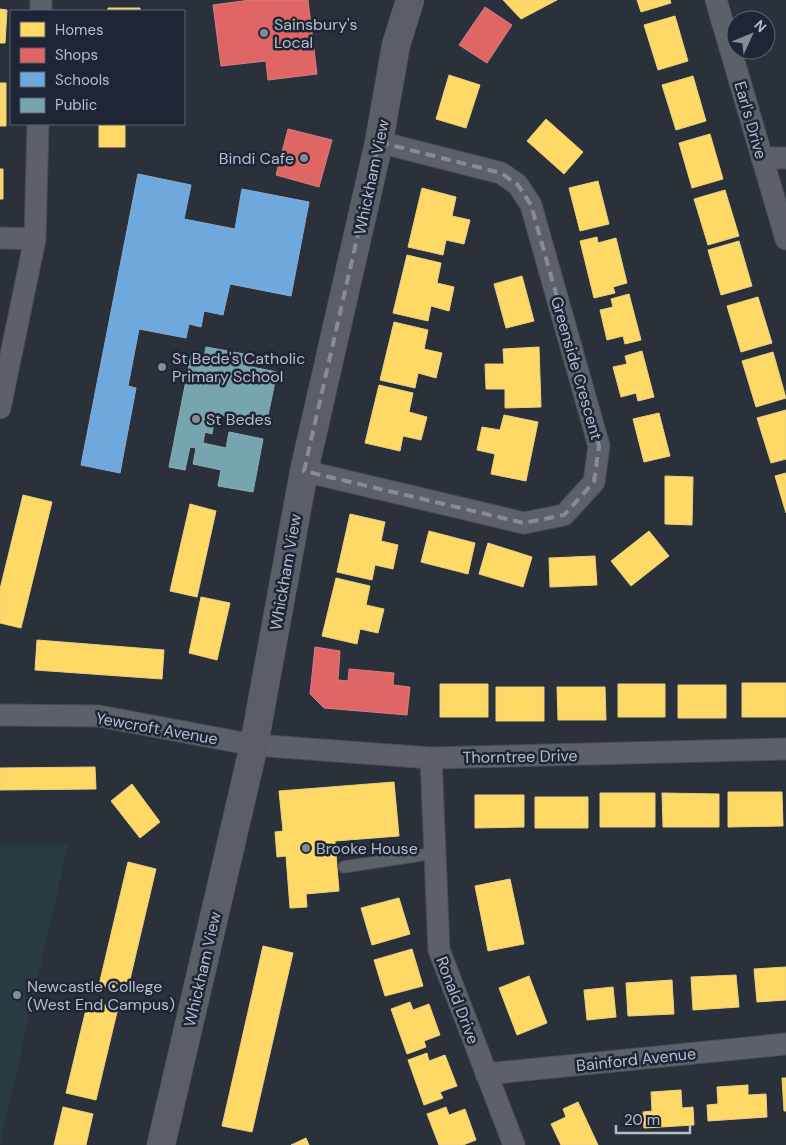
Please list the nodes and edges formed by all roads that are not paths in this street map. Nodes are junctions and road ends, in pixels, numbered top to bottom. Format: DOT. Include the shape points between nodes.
graph roads {
  1 [pos="410,0"];
  2 [pos="716,0"];
  3 [pos="38,125"];
  4 [pos="379,142"];
  5 [pos="762,158"];
  6 [pos="786,158"];
  7 [pos="0,238"];
  8 [pos="35,239"];
  9 [pos="786,239"];
  10 [pos="0,408"];
  11 [pos="304,470"];
  12 [pos="0,716"];
  13 [pos="254,745"];
  14 [pos="786,750"];
  15 [pos="432,758"];
  16 [pos="436,853"];
  17 [pos="344,867"];
  18 [pos="786,1044"];
  19 [pos="486,1074"];
  20 [pos="161,1145"];
  21 [pos="514,1145"];
  1 -- 4 [label="main road, Whickham View" via="396,46"];
  2 -- 5 [label="street, Earl's Drive"];
  3 -- 8 [label="street"];
  4 -- 11 [label="main road, Whickham View"];
  4 -- 11 [label="street, Greenside Crescent" via="501,172 518,185 531,205 599,446 594,482 564,516 524,523"];
  5 -- 6 [label="street"];
  5 -- 9 [label="street, Earl's Drive"];
  7 -- 8 [label="street"];
  8 -- 10 [label="street"];
  11 -- 13 [label="main road, Whickham View"];
  12 -- 13 [label="street, Yewcroft Avenue" via="99,716"];
  13 -- 15 [label="street, Thorntree Drive"];
  13 -- 20 [label="main road, Whickham View"];
  14 -- 15 [label="street, Thorntree Drive"];
  15 -- 16 [label="street, Ronald Drive"];
  16 -- 17 [label="lane"];
  16 -- 19 [label="street, Ronald Drive" via="439,950"];
  18 -- 19 [label="street, Bainford Avenue"];
  19 -- 21 [label="street, Ronald Drive"];
}
